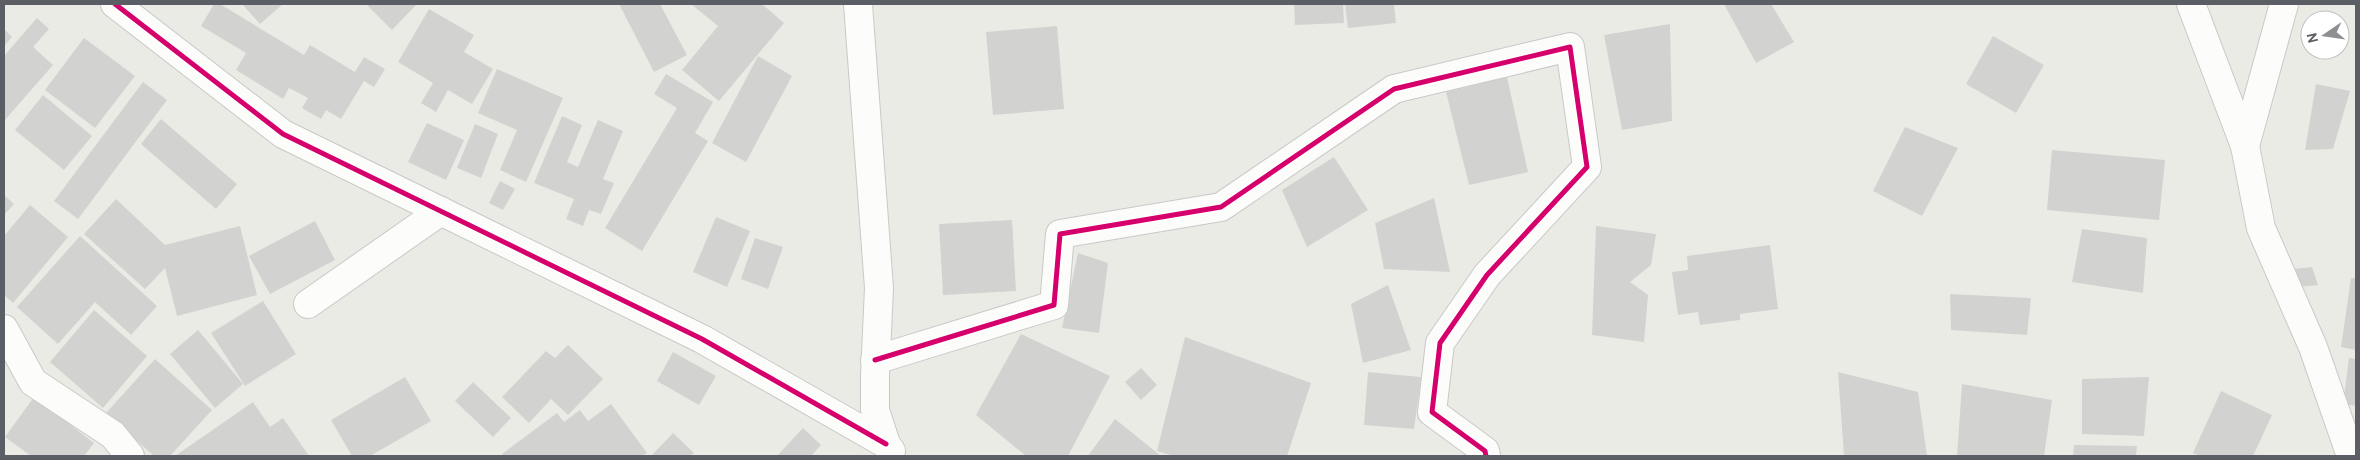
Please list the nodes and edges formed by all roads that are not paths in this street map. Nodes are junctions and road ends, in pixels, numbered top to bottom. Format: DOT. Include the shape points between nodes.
graph roads {
  1 [pos="115,4"];
  2 [pos="858,4"];
  3 [pos="2191,4"];
  4 [pos="2284,4"];
  5 [pos="2245,146"];
  6 [pos="441,212"];
  7 [pos="308,304"];
  8 [pos="4,329"];
  9 [pos="875,360"];
  10 [pos="890,450"];
  11 [pos="130,456"];
  12 [pos="1486,456"];
  13 [pos="2351,456"];
  1 -- 6 [label="street" via="283,134"];
  2 -- 9 [label="street" via="879,288"];
  3 -- 5 [label="street"];
  4 -- 5 [label="street"];
  5 -- 13 [label="street" via="2261,228 2313,347"];
  6 -- 7 [label="street"];
  6 -- 10 [label="street" via="702,339"];
  8 -- 11 [label="street" via="33,382 113,435"];
  9 -- 10 [label="street" via="876,410"];
  9 -- 12 [label="street" via="1054,305 1060,234 1221,206 1394,89 1570,47 1587,167 1487,275 1440,342 1432,412 1485,451"];
}
